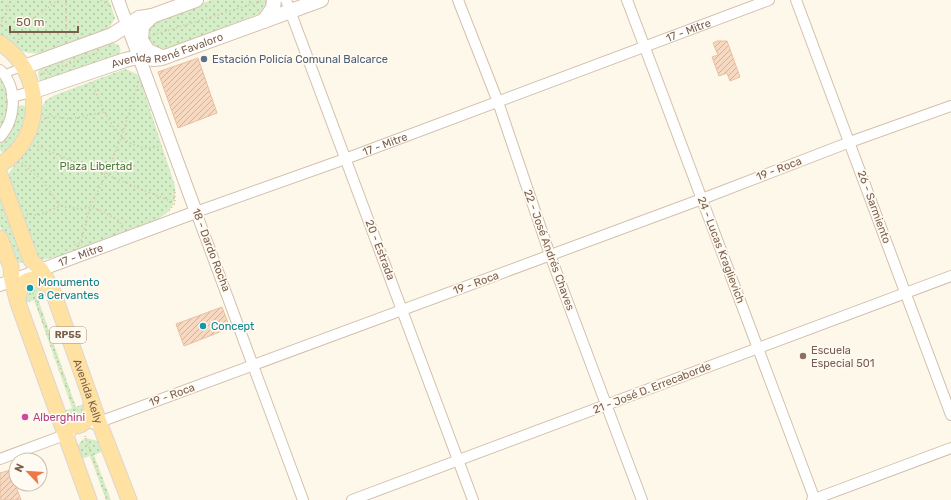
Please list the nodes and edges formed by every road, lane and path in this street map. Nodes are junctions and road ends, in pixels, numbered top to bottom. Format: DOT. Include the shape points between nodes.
graph roads {
  1 [pos="11,0"];
  2 [pos="58,0"];
  3 [pos="66,0"];
  4 [pos="102,0"];
  5 [pos="196,0"];
  6 [pos="274,0"];
  7 [pos="322,0"];
  8 [pos="458,0"];
  9 [pos="628,0"];
  10 [pos="769,0"];
  11 [pos="796,0"];
  12 [pos="115,5"];
  13 [pos="288,6"];
  14 [pos="152,16"];
  15 [pos="264,21"];
  16 [pos="0,25"];
  17 [pos="127,25"];
  18 [pos="66,44"];
  19 [pos="7,45"];
  20 [pos="645,47"];
  21 [pos="138,57"];
  22 [pos="162,58"];
  23 [pos="24,67"];
  24 [pos="2,72"];
  25 [pos="140,79"];
  26 [pos="91,81"];
  27 [pos="34,91"];
  28 [pos="12,97"];
  29 [pos="498,102"];
  30 [pos="951,106"];
  31 [pos="104,112"];
  32 [pos="42,120"];
  33 [pos="0,137"];
  34 [pos="121,138"];
  35 [pos="24,140"];
  36 [pos="850,142"];
  37 [pos="163,146"];
  38 [pos="345,159"];
  39 [pos="19,160"];
  40 [pos="0,164"];
  41 [pos="0,175"];
  42 [pos="106,175"];
  43 [pos="175,186"];
  44 [pos="702,199"];
  45 [pos="175,203"];
  46 [pos="60,206"];
  47 [pos="90,207"];
  48 [pos="196,212"];
  49 [pos="24,214"];
  50 [pos="166,214"];
  51 [pos="124,230"];
  52 [pos="0,238"];
  53 [pos="74,246"];
  54 [pos="550,255"];
  55 [pos="41,270"];
  56 [pos="951,276"];
  57 [pos="28,280"];
  58 [pos="6,283"];
  59 [pos="52,289"];
  60 [pos="905,293"];
  61 [pos="18,303"];
  62 [pos="403,310"];
  63 [pos="758,348"];
  64 [pos="254,365"];
  65 [pos="91,401"];
  66 [pos="606,405"];
  67 [pos="57,413"];
  68 [pos="951,415"];
  69 [pos="99,422"];
  70 [pos="81,426"];
  71 [pos="65,435"];
  72 [pos="951,448"];
  73 [pos="0,459"];
  74 [pos="458,460"];
  75 [pos="89,500"];
  76 [pos="108,500"];
  77 [pos="129,500"];
  78 [pos="303,500"];
  79 [pos="352,500"];
  80 [pos="473,500"];
  81 [pos="642,500"];
  82 [pos="814,500"];
  1 -- 16 [label="path"];
  2 -- 19 [label="path" via="31,20"];
  3 -- 18 [label="path"];
  4 -- 12 [label="path"];
  5 -- 14 [label="main road"];
  6 -- 15 [label="main road" via="273,8"];
  7 -- 13 [label="main road, Avenida René Favaloro"];
  8 -- 29 [label="street, 22 - José Andrés Chaves"];
  9 -- 20 [label="street, 24 - Lucas Kraglievich"];
  10 -- 20 [label="street, 17 - Mitre"];
  11 -- 36 [label="street, 26 - Sarmiento"];
  12 -- 17 [label="street, 18 - Dardo Rocha"];
  13 -- 15 [label="main road, Avenida René Favaloro"];
  13 -- 38 [label="street, 20 - Estrada"];
  14 -- 17 [label="main road" via="139,18"];
  14 -- 22 [label="main road" via="142,26 140,40 148,51"];
  15 -- 22 [label="main road, Avenida René Favaloro"];
  17 -- 21 [label="street, 18 - Dardo Rocha"];
  17 -- 23 [label="main road" via="112,35"];
  19 -- 23 [label="main road"];
  20 -- 29 [label="street, 17 - Mitre"];
  20 -- 44 [label="street, 24 - Lucas Kraglievich"];
  21 -- 22 [label="main road, Avenida René Favaloro"];
  21 -- 27 [label="main road, Avenida René Favaloro"];
  21 -- 48 [label="street, 18 - Dardo Rocha"];
  23 -- 24 [label="street"];
  23 -- 27 [label="main road"];
  24 -- 28 [label="street" via="8,81"];
  25 -- 34 [label="path"];
  26 -- 31 [label="path"];
  27 -- 28 [label="street, Avenida René Favaloro"];
  27 -- 35 [label="main road" via="33,114"];
  28 -- 33 [label="street" via="11,120"];
  29 -- 38 [label="street, 17 - Mitre"];
  29 -- 54 [label="street, 22 - José Andrés Chaves"];
  30 -- 36 [label="street, 19 - Roca"];
  31 -- 32 [label="path" via="70,119 52,116"];
  31 -- 34 [label="path"];
  34 -- 37 [label="path" via="134,145 152,149"];
  34 -- 42 [label="path"];
  35 -- 40 [label="main road" via="14,154"];
  35 -- 42 [label="path"];
  36 -- 44 [label="street, 19 - Roca"];
  36 -- 60 [label="street, 26 - Sarmiento"];
  38 -- 48 [label="street, 17 - Mitre"];
  38 -- 62 [label="street, 20 - Estrada"];
  39 -- 46 [label="path" via="41,179"];
  41 -- 55 [label="main road, Avenida Kelly / RP55" via="31,260"];
  42 -- 45 [label="path"];
  42 -- 47 [label="path"];
  43 -- 45 [label="path"];
  44 -- 54 [label="street, 19 - Roca"];
  44 -- 63 [label="street, 24 - Lucas Kraglievich"];
  45 -- 50 [label="path"];
  46 -- 47 [label="path" via="79,210"];
  46 -- 49 [label="path" via="39,215"];
  47 -- 51 [label="path" via="118,220"];
  47 -- 53 [label="path" via="81,242"];
  48 -- 55 [label="street, 17 - Mitre"];
  48 -- 64 [label="street, 18 - Dardo Rocha"];
  52 -- 58 [label="main road" via="11,267"];
  54 -- 62 [label="street, 19 - Roca"];
  54 -- 66 [label="street, 22 - José Andrés Chaves"];
  55 -- 58 [label="street, 17 - Mitre"];
  55 -- 59 [label="main road, Avenida Kelly / RP55"];
  56 -- 60 [label="street, 21 - José D. Errecaborde"];
  57 -- 59 [label="main road" via="39,280"];
  57 -- 61 [label="main road" via="18,291"];
  57 -- 70 [label="path"];
  58 -- 61 [label="main road"];
  59 -- 65 [label="main road, Avenida Kelly / RP55"];
  60 -- 63 [label="street, 21 - José D. Errecaborde"];
  60 -- 68 [label="street, 26 - Sarmiento"];
  61 -- 67 [label="main road"];
  62 -- 64 [label="street, 19 - Roca"];
  62 -- 74 [label="street, 20 - Estrada"];
  63 -- 66 [label="street, 21 - José D. Errecaborde"];
  63 -- 82 [label="street, 24 - Lucas Kraglievich"];
  64 -- 69 [label="street, 19 - Roca"];
  64 -- 78 [label="street, 18 - Dardo Rocha"];
  65 -- 69 [label="main road, Avenida Kelly / RP55"];
  65 -- 70 [label="main road" via="92,411 89,419"];
  66 -- 74 [label="street, 21 - José D. Errecaborde"];
  66 -- 81 [label="street, 22 - José Andrés Chaves"];
  67 -- 70 [label="main road" via="63,423"];
  67 -- 71 [label="main road"];
  69 -- 70 [label="street, 19 - Roca"];
  69 -- 77 [label="main road, Avenida Kelly / RP55"];
  70 -- 71 [label="street, 19 - Roca"];
  70 -- 76 [label="path"];
  71 -- 73 [label="street, 19 - Roca"];
  71 -- 75 [label="main road"];
  72 -- 82 [label="street"];
  74 -- 79 [label="street, 21 - José D. Errecaborde"];
  74 -- 80 [label="street, 20 - Estrada"];
}
